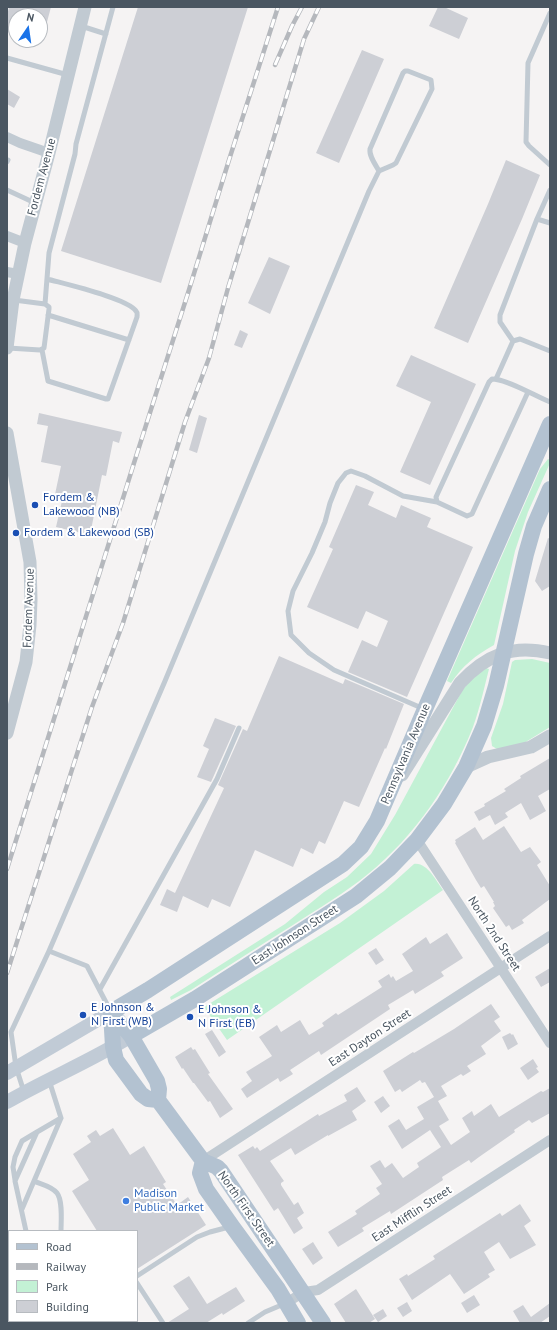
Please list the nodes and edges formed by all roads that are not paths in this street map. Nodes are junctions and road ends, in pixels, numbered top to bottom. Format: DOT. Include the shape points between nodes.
graph roads {
  1 [pos="85,7"];
  2 [pos="113,7"];
  3 [pos="550,13"];
  4 [pos="80,26"];
  5 [pos="106,34"];
  6 [pos="7,58"];
  7 [pos="68,75"];
  8 [pos="7,137"];
  9 [pos="49,152"];
  10 [pos="550,165"];
  11 [pos="379,170"];
  12 [pos="7,190"];
  13 [pos="550,190"];
  14 [pos="36,203"];
  15 [pos="537,219"];
  16 [pos="550,223"];
  17 [pos="7,236"];
  18 [pos="25,243"];
  19 [pos="13,273"];
  20 [pos="47,279"];
  21 [pos="13,300"];
  22 [pos="45,304"];
  23 [pos="48,314"];
  24 [pos="129,340"];
  25 [pos="513,341"];
  26 [pos="7,348"];
  27 [pos="42,350"];
  28 [pos="550,351"];
  29 [pos="496,379"];
  30 [pos="528,392"];
  31 [pos="550,402"];
  32 [pos="549,429"];
  33 [pos="7,433"];
  34 [pos="10,477"];
  35 [pos="550,489"];
  36 [pos="437,502"];
  37 [pos="550,653"];
  38 [pos="503,654"];
  39 [pos="424,709"];
  40 [pos="239,728"];
  41 [pos="7,733"];
  42 [pos="550,736"];
  43 [pos="466,767"];
  44 [pos="387,799"];
  45 [pos="417,840"];
  46 [pos="550,936"];
  47 [pos="49,951"];
  48 [pos="501,968"];
  49 [pos="100,989"];
  50 [pos="111,1012"];
  51 [pos="130,1036"];
  52 [pos="550,1043"];
  53 [pos="113,1047"];
  54 [pos="12,1070"];
  55 [pos="49,1079"];
  56 [pos="24,1092"];
  57 [pos="158,1100"];
  58 [pos="7,1102"];
  59 [pos="61,1118"];
  60 [pos="37,1132"];
  61 [pos="550,1140"];
  62 [pos="203,1161"];
  63 [pos="15,1180"];
  64 [pos="34,1181"];
  65 [pos="22,1209"];
  66 [pos="232,1226"];
  67 [pos="26,1230"];
  68 [pos="61,1230"];
  69 [pos="267,1238"];
  70 [pos="138,1275"];
  71 [pos="138,1285"];
  72 [pos="304,1292"];
  73 [pos="286,1303"];
  74 [pos="163,1323"];
  75 [pos="248,1323"];
  76 [pos="298,1323"];
  77 [pos="323,1323"];
  1 -- 4 [label="street, Fordem Avenue"];
  2 -- 5 [label="lane"];
  3 -- 10 [label="lane" via="528,63 526,142"];
  4 -- 5 [label="lane"];
  4 -- 7 [label="street, Fordem Avenue"];
  5 -- 20 [label="lane" via="51,246"];
  6 -- 7 [label="lane"];
  7 -- 9 [label="street, Fordem Avenue"];
  8 -- 9 [label="street" via="20,144"];
  9 -- 14 [label="street, Fordem Avenue"];
  11 -- 11 [label="lane" via="370,149 403,73 408,71 431,80 432,89 396,163"];
  11 -- 47 [label="lane"];
  12 -- 14 [label="lane"];
  13 -- 15 [label="lane"];
  14 -- 18 [label="street, Fordem Avenue"];
  15 -- 16 [label="lane"];
  15 -- 25 [label="lane" via="500,318"];
  17 -- 18 [label="street"];
  18 -- 19 [label="street, Fordem Avenue"];
  19 -- 21 [label="street, Fordem Avenue"];
  20 -- 22 [label="lane"];
  20 -- 24 [label="lane" via="116,298 135,310 137,317"];
  21 -- 22 [label="lane"];
  21 -- 26 [label="street, Fordem Avenue"];
  22 -- 23 [label="lane" via="48,307"];
  23 -- 24 [label="lane"];
  23 -- 27 [label="lane"];
  24 -- 27 [label="lane" via="106,399 48,381"];
  25 -- 28 [label="lane" via="520,338"];
  25 -- 29 [label="lane"];
  26 -- 27 [label="lane"];
  29 -- 30 [label="lane"];
  29 -- 36 [label="lane" via="489,382 436,497"];
  30 -- 31 [label="lane"];
  30 -- 36 [label="lane" via="472,514 467,516"];
  32 -- 39 [label="main road, Pennsylvania Avenue"];
  33 -- 34 [label="street, Fordem Avenue"];
  34 -- 41 [label="street, Fordem Avenue" via="30,562 31,600 26,662"];
  35 -- 38 [label="main road" via="534,526 526,554"];
  36 -- 39 [label="lane" via="403,496 365,476 351,471 346,473 338,483 325,522 293,591 288,611 291,635 309,653 334,670"];
  37 -- 38 [label="street" via="525,649"];
  38 -- 43 [label="main road" via="484,726"];
  38 -- 44 [label="street" via="485,661 460,683"];
  39 -- 44 [label="main road, Pennsylvania Avenue"];
  40 -- 49 [label="lane" via="217,779"];
  42 -- 43 [label="street" via="531,747 488,758"];
  43 -- 45 [label="main road, East Johnson Street" via="444,804"];
  44 -- 50 [label="main road, Pennsylvania Avenue" via="361,846 343,864"];
  45 -- 48 [label="street, North 2nd Street"];
  45 -- 51 [label="main road, East Johnson Street" via="390,868 356,896 195,999"];
  46 -- 48 [label="street, East Dayton Street"];
  47 -- 49 [label="lane" via="87,966"];
  47 -- 54 [label="lane" via="11,1032"];
  48 -- 52 [label="street, North 2nd Street"];
  48 -- 62 [label="street, East Dayton Street"];
  49 -- 50 [label="lane"];
  50 -- 51 [label="main road"];
  50 -- 53 [label="main road"];
  50 -- 54 [label="main road"];
  51 -- 53 [label="main road, East Johnson Street"];
  51 -- 57 [label="main road" via="157,1081"];
  53 -- 55 [label="main road, East Johnson Street"];
  53 -- 57 [label="main road" via="116,1060 141,1094 148,1099"];
  54 -- 56 [label="lane"];
  55 -- 56 [label="main road, East Johnson Street"];
  55 -- 59 [label="lane"];
  56 -- 58 [label="main road, East Johnson Street"];
  57 -- 62 [label="main road"];
  59 -- 60 [label="lane"];
  59 -- 64 [label="lane"];
  60 -- 63 [label="lane"];
  60 -- 63 [label="lane" via="22,1141 13,1167"];
  61 -- 72 [label="street, East Mifflin Street" via="318,1290"];
  62 -- 66 [label="main road, North First Street" via="200,1173 202,1182"];
  62 -- 69 [label="main road, North First Street" via="220,1169"];
  63 -- 65 [label="lane"];
  64 -- 65 [label="lane"];
  64 -- 68 [label="lane" via="57,1193 61,1206"];
  65 -- 67 [label="lane"];
  66 -- 69 [label="main road" via="242,1226 256,1235"];
  66 -- 70 [label="lane" via="197,1237"];
  66 -- 73 [label="main road, North First Street"];
  69 -- 72 [label="main road, North First Street"];
  71 -- 74 [label="lane"];
  72 -- 73 [label="street, East Mifflin Street"];
  72 -- 77 [label="main road, North First Street"];
  73 -- 75 [label="lane"];
  73 -- 76 [label="main road, North First Street"];
}
